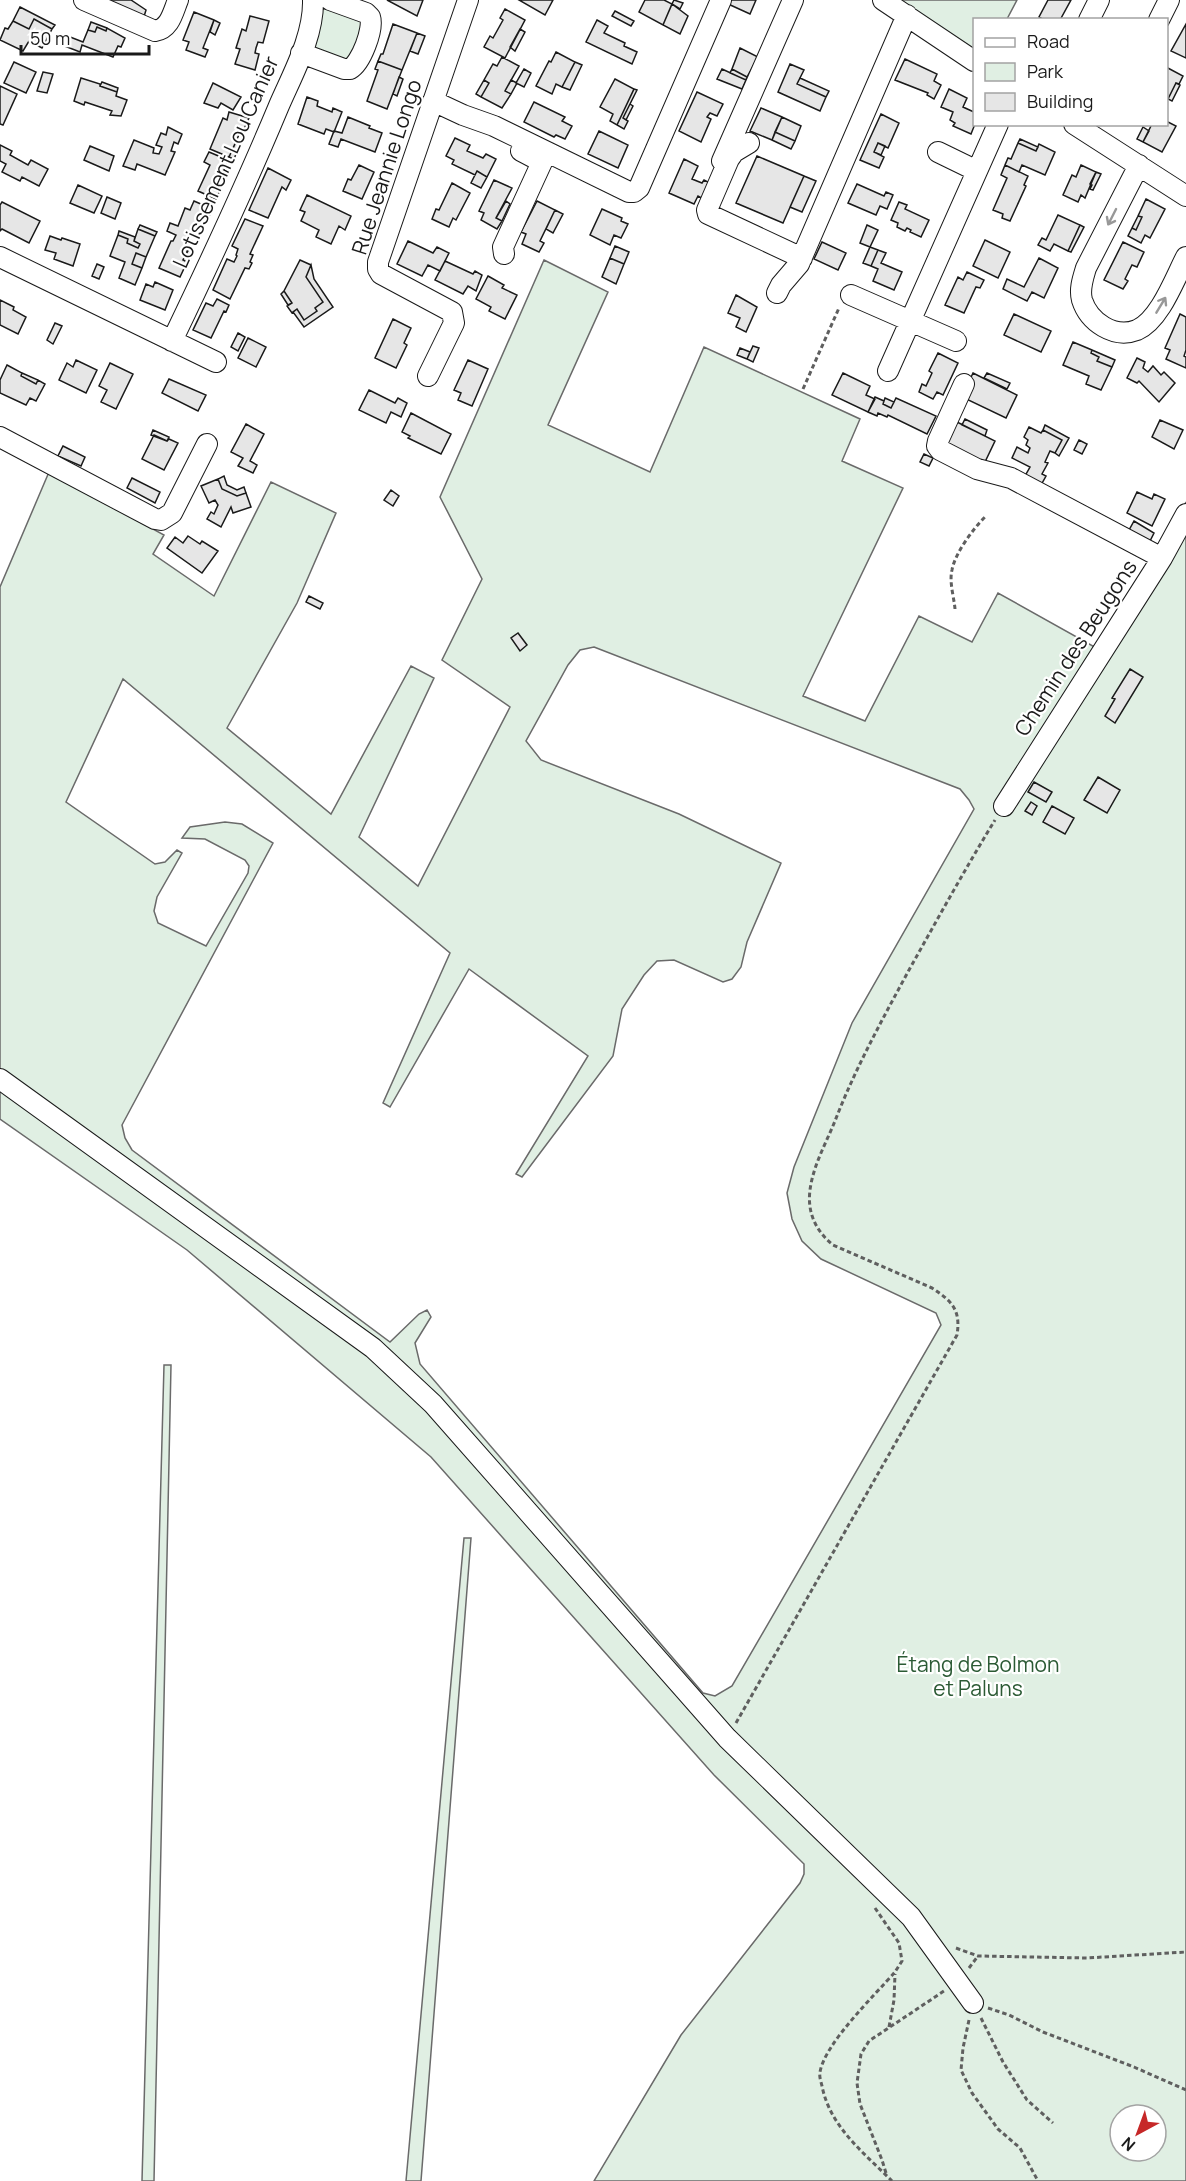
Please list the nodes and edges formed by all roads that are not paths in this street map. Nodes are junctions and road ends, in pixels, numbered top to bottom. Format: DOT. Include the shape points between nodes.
graph roads {
  1 [pos="84,0"];
  2 [pos="178,0"];
  3 [pos="313,0"];
  4 [pos="330,0"];
  5 [pos="468,0"];
  6 [pos="721,0"];
  7 [pos="793,0"];
  8 [pos="883,0"];
  9 [pos="1099,0"];
  10 [pos="1169,0"];
  11 [pos="907,15"];
  12 [pos="1090,18"];
  13 [pos="1160,18"];
  14 [pos="301,53"];
  15 [pos="973,60"];
  16 [pos="433,101"];
  17 [pos="463,115"];
  18 [pos="997,126"];
  19 [pos="1081,126"];
  20 [pos="1099,131"];
  21 [pos="748,143"];
  22 [pos="938,152"];
  23 [pos="722,160"];
  24 [pos="542,162"];
  25 [pos="1139,165"];
  26 [pos="977,171"];
  27 [pos="570,176"];
  28 [pos="1186,196"];
  29 [pos="502,250"];
  30 [pos="0,257"];
  31 [pos="1186,257"];
  32 [pos="802,258"];
  33 [pos="777,293"];
  34 [pos="851,295"];
  35 [pos="910,320"];
  36 [pos="172,341"];
  37 [pos="956,341"];
  38 [pos="216,362"];
  39 [pos="888,371"];
  40 [pos="428,376"];
  41 [pos="964,384"];
  42 [pos="0,437"];
  43 [pos="207,444"];
  44 [pos="1186,514"];
  45 [pos="1162,558"];
  46 [pos="1004,806"];
  47 [pos="0,1079"];
  48 [pos="973,2003"];
  1 -- 2 [label="street" via="155,31 168,23"];
  3 -- 14 [label="street, Lotissement Lou Canier"];
  4 -- 14 [label="street" via="370,17 371,27 358,62 344,69"];
  5 -- 16 [label="street, Rue Jeannie Longo"];
  6 -- 17 [label="street" via="634,192"];
  7 -- 23 [label="street"];
  8 -- 11 [label="street"];
  9 -- 12 [label="street"];
  10 -- 13 [label="street"];
  11 -- 15 [label="street"];
  11 -- 32 [label="street"];
  14 -- 36 [label="street, Lotissement Lou Canier"];
  16 -- 17 [label="street"];
  16 -- 40 [label="street, Rue Jeannie Longo" via="378,262 381,274 452,312 454,323"];
  17 -- 24 [label="street" via="489,135"];
  18 -- 26 [label="street"];
  19 -- 20 [label="street"];
  20 -- 25 [label="street"];
  21 -- 32 [label="street" via="729,159 706,210"];
  22 -- 26 [label="street"];
  24 -- 27 [label="street"];
  24 -- 29 [label="street"];
  25 -- 28 [label="street"];
  25 -- 31 [label="street, one-way" via="1086,268 1081,285 1088,311 1095,321 1115,332 1137,330 1159,310"];
  26 -- 35 [label="street"];
  30 -- 36 [label="street"];
  32 -- 33 [label="street"];
  34 -- 35 [label="street"];
  35 -- 37 [label="street"];
  35 -- 39 [label="street"];
  36 -- 38 [label="street"];
  41 -- 45 [label="street" via="938,441 940,450 976,469 1011,478"];
  42 -- 43 [label="street" via="161,520 172,513"];
  44 -- 45 [label="street, Chemin des Beugons"];
  45 -- 46 [label="street, Chemin des Beugons"];
  47 -- 48 [label="street" via="373,1348 404,1376 727,1738 911,1917"];
}
